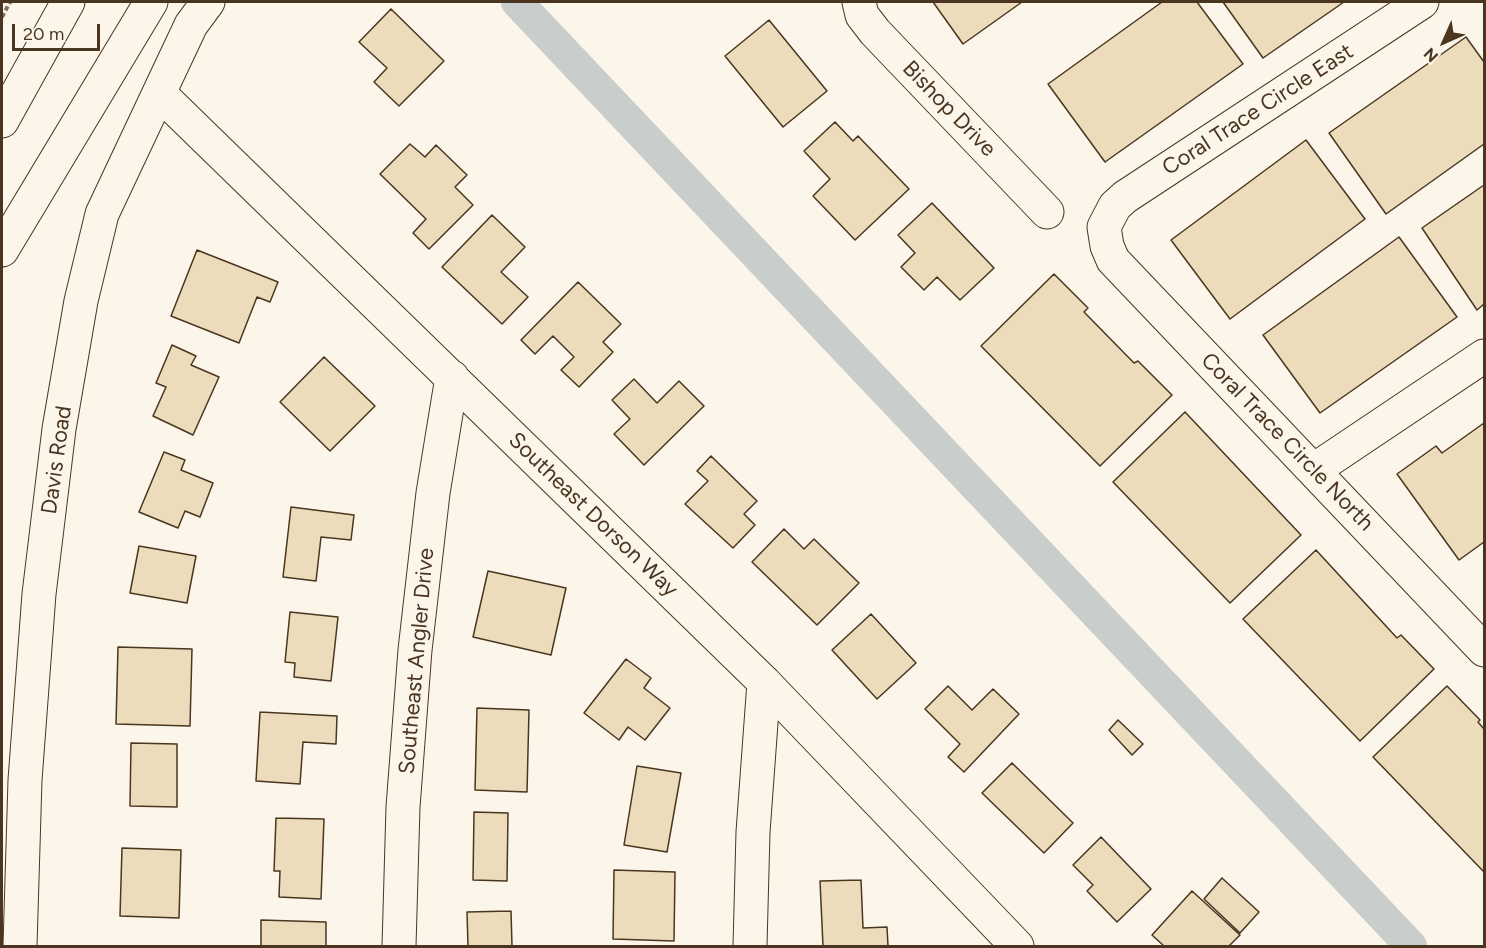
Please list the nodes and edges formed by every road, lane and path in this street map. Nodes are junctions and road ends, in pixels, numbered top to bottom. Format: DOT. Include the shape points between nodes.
graph roads {
  1 [pos="10,2"];
  2 [pos="68,2"];
  3 [pos="151,2"];
  4 [pos="208,2"];
  5 [pos="858,2"];
  6 [pos="1422,2"];
  7 [pos="2,17"];
  8 [pos="159,93"];
  9 [pos="2,121"];
  10 [pos="1047,212"];
  11 [pos="1104,227"];
  12 [pos="2,250"];
  13 [pos="1485,356"];
  14 [pos="452,377"];
  15 [pos="1314,470"];
  16 [pos="1485,650"];
  17 [pos="764,682"];
  18 [pos="20,946"];
  19 [pos="399,946"];
  20 [pos="750,946"];
  21 [pos="1017,946"];
  1 -- 7 [label="path"];
  2 -- 9 [label="street"];
  3 -- 12 [label="street"];
  4 -- 8 [label="street, Davis Road" via="191,25"];
  5 -- 10 [label="street, Bishop Drive" via="875,32"];
  6 -- 11 [label="street, Coral Trace Circle East" via="1125,197 1115,206"];
  8 -- 14 [label="street, Southeast Dorson Way"];
  8 -- 18 [label="street, Davis Road" via="102,214 81,301 59,429 39,594 27,756"];
  11 -- 15 [label="street, Coral Trace Circle North" via="1113,260"];
  13 -- 15 [label="street"];
  14 -- 17 [label="street, Southeast Dorson Way"];
  14 -- 19 [label="street, Southeast Angler Drive" via="433,493 415,650 403,807"];
  15 -- 16 [label="street, Coral Trace Circle North"];
  17 -- 20 [label="street" via="753,832"];
  17 -- 21 [label="street, Southeast Dorson Way"];
}
